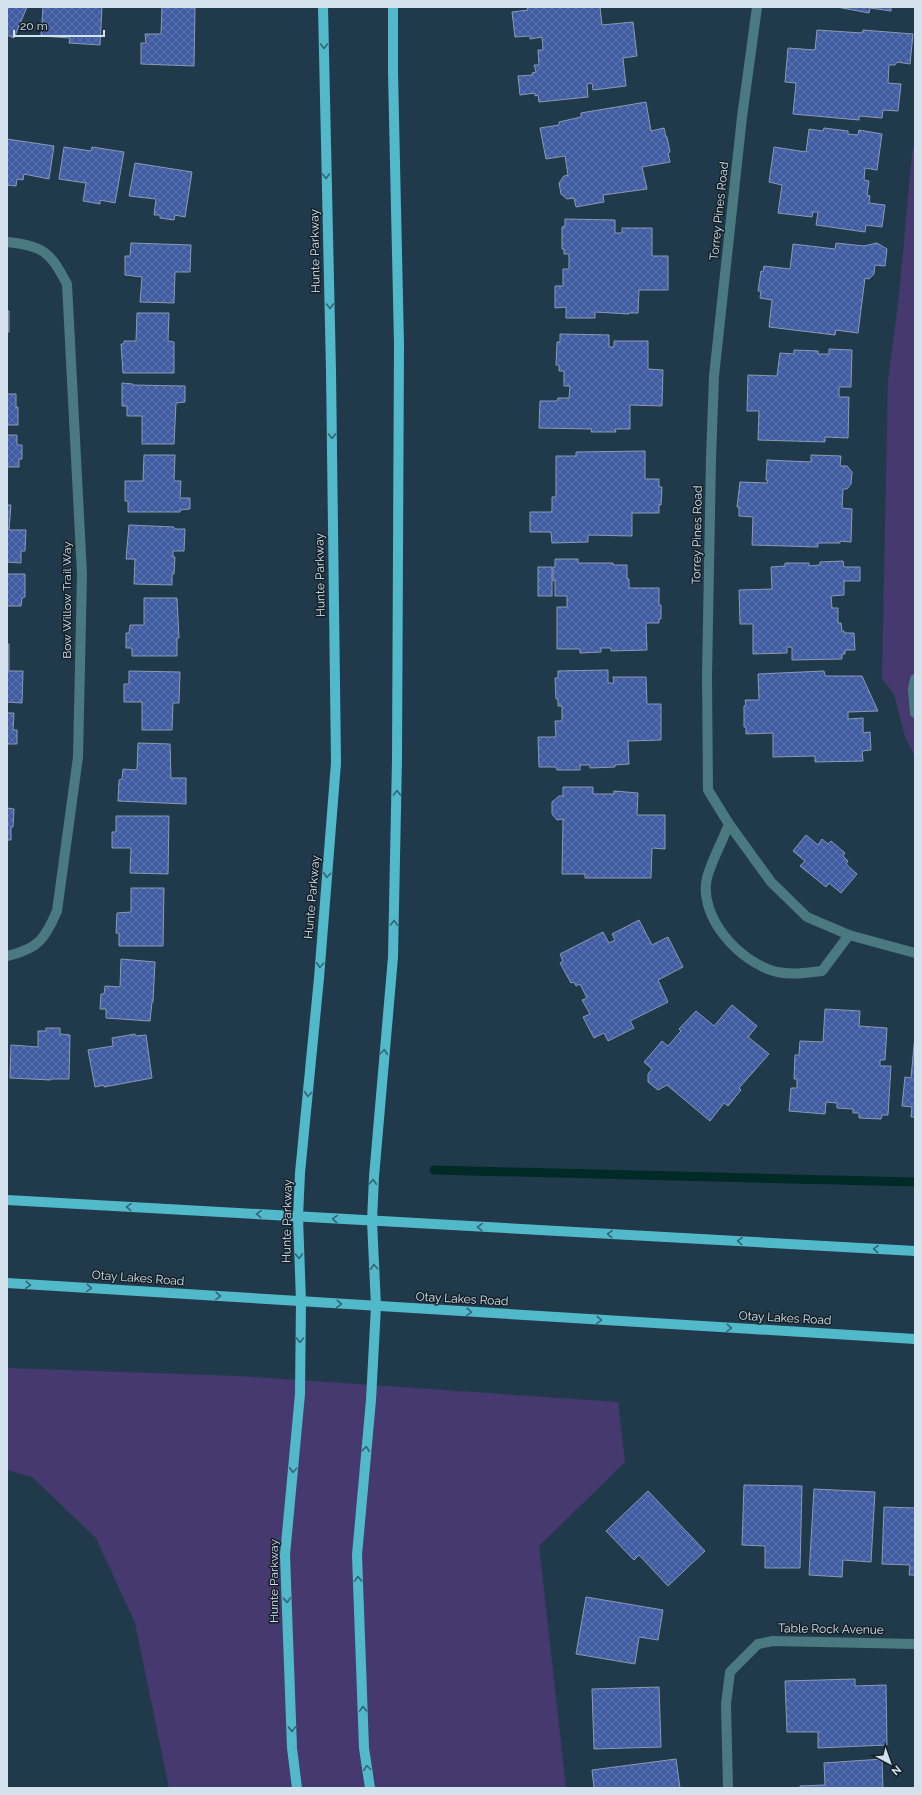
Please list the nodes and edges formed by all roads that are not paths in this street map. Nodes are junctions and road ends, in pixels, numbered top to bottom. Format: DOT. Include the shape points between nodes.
graph roads {
  1 [pos="323,7"];
  2 [pos="393,7"];
  3 [pos="756,7"];
  4 [pos="7,242"];
  5 [pos="915,679"];
  6 [pos="915,712"];
  7 [pos="729,824"];
  8 [pos="849,935"];
  9 [pos="915,953"];
  10 [pos="7,956"];
  11 [pos="7,1200"];
  12 [pos="298,1217"];
  13 [pos="372,1221"];
  14 [pos="915,1251"];
  15 [pos="7,1283"];
  16 [pos="300,1301"];
  17 [pos="376,1306"];
  18 [pos="915,1339"];
  19 [pos="915,1644"];
  20 [pos="297,1788"];
  21 [pos="370,1788"];
  22 [pos="728,1788"];
  1 -- 12 [label="main road, Hunte Parkway, one-way" via="336,763"];
  13 -- 2 [label="main road, one-way" via="374,1165 393,957 397,759 399,344"];
  3 -- 7 [label="street, Torrey Pines Road" via="714,376 711,458 706,714 708,790"];
  4 -- 10 [label="street, Bow Willow Trail Way" via="27,244 46,252 67,284 82,574 78,757 57,911 47,933 36,946"];
  5 -- 6 [label="street"];
  7 -- 8 [label="street, Torrey Pines Road" via="771,882 807,916"];
  7 -- 8 [label="street" via="707,878 706,904 715,922 739,952 750,961 776,972 799,974 822,971"];
  8 -- 9 [label="street, Torrey Pines Road"];
  12 -- 11 [label="main road, one-way"];
  13 -- 12 [label="main road, one-way"];
  12 -- 16 [label="main road, Hunte Parkway, one-way"];
  14 -- 13 [label="main road, one-way"];
  17 -- 13 [label="main road, one-way"];
  15 -- 16 [label="main road, Otay Lakes Road, one-way"];
  16 -- 17 [label="main road, Otay Lakes Road, one-way"];
  16 -- 20 [label="main road, Hunte Parkway, one-way" via="300,1394 285,1555 292,1748"];
  17 -- 18 [label="main road, Otay Lakes Road, one-way"];
  21 -- 17 [label="main road, one-way" via="364,1748 357,1555 371,1400"];
  19 -- 22 [label="street, Table Rock Avenue" via="773,1641 758,1644 730,1672 726,1704"];
}
